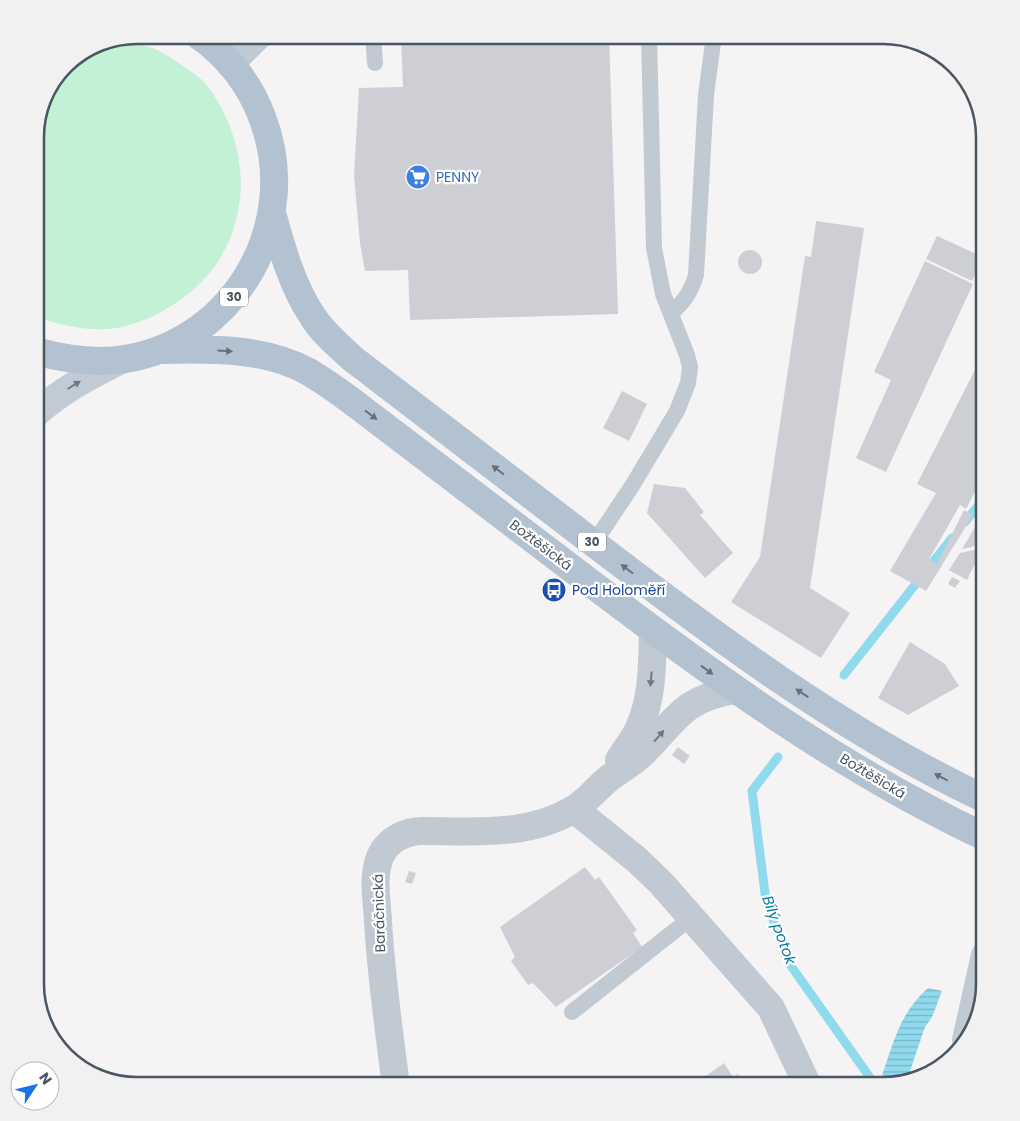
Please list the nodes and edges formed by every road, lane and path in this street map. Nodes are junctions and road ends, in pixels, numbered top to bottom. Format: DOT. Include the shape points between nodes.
graph roads {
  1 [pos="208,44"];
  2 [pos="251,44"];
  3 [pos="374,44"];
  4 [pos="649,44"];
  5 [pos="713,44"];
  6 [pos="375,63"];
  7 [pos="230,64"];
  8 [pos="272,213"];
  9 [pos="671,313"];
  10 [pos="159,350"];
  11 [pos="44,353"];
  12 [pos="123,360"];
  13 [pos="44,406"];
  14 [pos="594,543"];
  15 [pos="653,631"];
  16 [pos="734,690"];
  17 [pos="609,779"];
  18 [pos="976,794"];
  19 [pos="574,809"];
  20 [pos="976,833"];
  21 [pos="692,917"];
  22 [pos="572,1012"];
  23 [pos="395,1077"];
  24 [pos="804,1077"];
  1 -- 7 [label="main road, 30"];
  2 -- 7 [label="street"];
  3 -- 6 [label="lane"];
  4 -- 9 [label="lane" via="654,248"];
  5 -- 9 [label="lane" via="706,95 696,275 686,298"];
  7 -- 8 [label="main road, 30" via="247,86 268,132 274,163"];
  8 -- 10 [label="main road, 30" via="252,270 236,294 190,335"];
  14 -- 8 [label="main road, 30, one-way" via="330,338 301,296"];
  9 -- 14 [label="lane" via="689,361 687,389 637,478"];
  10 -- 12 [label="main road, 30"];
  10 -- 15 [label="main road, Božtěšická / 30, one-way" via="237,351 272,358 308,371"];
  11 -- 12 [label="main road, 30" via="84,361"];
  13 -- 12 [label="street, one-way" via="81,380"];
  18 -- 14 [label="main road, 30, one-way" via="892,749 761,667"];
  15 -- 16 [label="main road, Božtěšická / 30, one-way"];
  15 -- 17 [label="street, Baráčnická, one-way" via="650,691 643,719"];
  17 -- 16 [label="street, Baráčnická, one-way" via="635,761 682,710 709,696"];
  16 -- 20 [label="main road, Božtěšická / 30" via="878,780"];
  17 -- 19 [label="street, Baráčnická"];
  19 -- 21 [label="street" via="637,860"];
  19 -- 23 [label="street, Baráčnická" via="547,821 487,833 414,831 393,841 383,852 377,868 376,894 380,961"];
  21 -- 22 [label="lane"];
  21 -- 24 [label="street" via="771,1008"];
}
